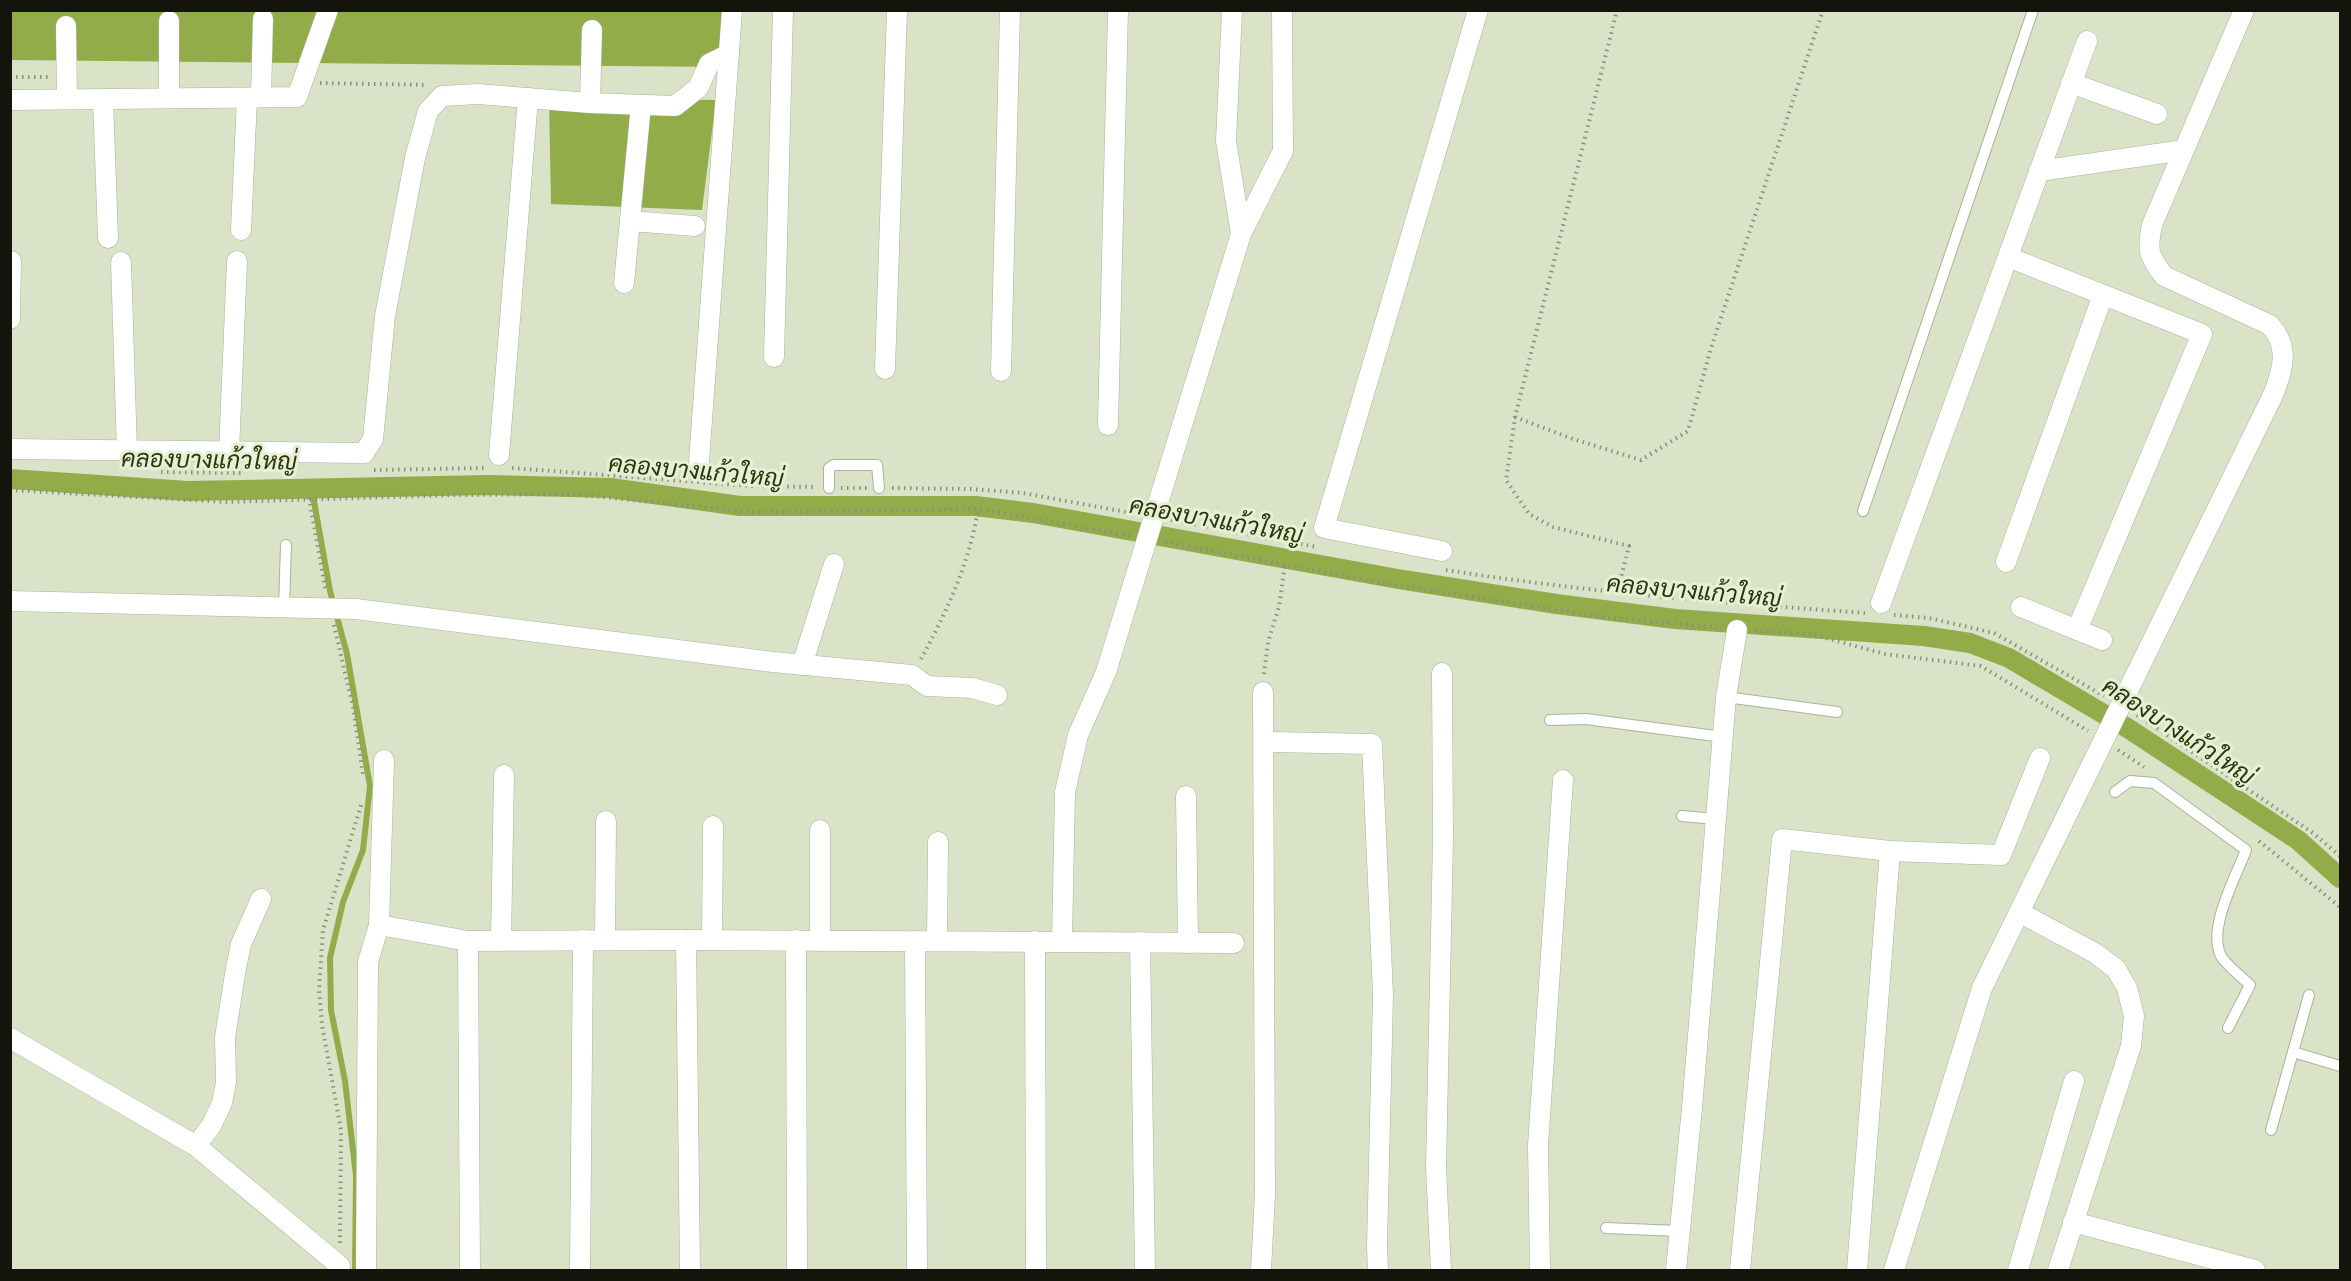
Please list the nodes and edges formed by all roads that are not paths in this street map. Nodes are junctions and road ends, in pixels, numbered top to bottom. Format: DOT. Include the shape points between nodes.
graph roads {
  1 [pos="328,10"];
  2 [pos="732,10"];
  3 [pos="783,10"];
  4 [pos="897,10"];
  5 [pos="1010,10"];
  6 [pos="1118,10"];
  7 [pos="1232,10"];
  8 [pos="1282,10"];
  9 [pos="1478,10"];
  10 [pos="2033,10"];
  11 [pos="2244,10"];
  12 [pos="263,19"];
  13 [pos="169,21"];
  14 [pos="66,26"];
  15 [pos="592,30"];
  16 [pos="2087,41"];
  17 [pos="729,54"];
  18 [pos="2072,83"];
  19 [pos="169,98"];
  20 [pos="254,98"];
  21 [pos="528,98"];
  22 [pos="67,99"];
  23 [pos="103,99"];
  24 [pos="10,100"];
  25 [pos="590,103"];
  26 [pos="641,105"];
  27 [pos="2157,114"];
  28 [pos="2184,150"];
  29 [pos="2039,171"];
  30 [pos="630,221"];
  31 [pos="695,226"];
  32 [pos="242,230"];
  33 [pos="1241,234"];
  34 [pos="108,238"];
  35 [pos="2008,257"];
  36 [pos="11,261"];
  37 [pos="237,261"];
  38 [pos="121,262"];
  39 [pos="624,284"];
  40 [pos="2103,295"];
  41 [pos="10,319"];
  42 [pos="774,357"];
  43 [pos="885,369"];
  44 [pos="1001,371"];
  45 [pos="1108,424"];
  46 [pos="10,449"];
  47 [pos="127,451"];
  48 [pos="229,452"];
  49 [pos="699,461"];
  50 [pos="503,462"];
  51 [pos="829,488"];
  52 [pos="879,488"];
  53 [pos="1863,511"];
  54 [pos="286,545"];
  55 [pos="1440,560"];
  56 [pos="2006,562"];
  57 [pos="834,564"];
  58 [pos="10,601"];
  59 [pos="2021,607"];
  60 [pos="284,608"];
  61 [pos="1879,610"];
  62 [pos="1737,630"];
  63 [pos="2076,630"];
  64 [pos="2102,640"];
  65 [pos="802,664"];
  66 [pos="1442,673"];
  67 [pos="1263,693"];
  68 [pos="997,695"];
  69 [pos="1726,697"];
  70 [pos="1837,712"];
  71 [pos="1550,720"];
  72 [pos="1723,737"];
  73 [pos="1272,742"];
  74 [pos="2040,758"];
  75 [pos="384,760"];
  76 [pos="504,775"];
  77 [pos="1563,780"];
  78 [pos="2115,792"];
  79 [pos="1186,796"];
  80 [pos="1682,816"];
  81 [pos="1715,819"];
  82 [pos="606,821"];
  83 [pos="713,826"];
  84 [pos="820,830"];
  85 [pos="938,842"];
  86 [pos="1890,851"];
  87 [pos="261,899"];
  88 [pos="2019,912"];
  89 [pos="379,925"];
  90 [pos="583,940"];
  91 [pos="605,940"];
  92 [pos="686,940"];
  93 [pos="712,940"];
  94 [pos="796,940"];
  95 [pos="820,940"];
  96 [pos="468,941"];
  97 [pos="501,941"];
  98 [pos="915,941"];
  99 [pos="937,941"];
  100 [pos="1035,941"];
  101 [pos="1062,941"];
  102 [pos="1140,942"];
  103 [pos="1188,943"];
  104 [pos="1234,943"];
  105 [pos="2309,995"];
  106 [pos="2228,1028"];
  107 [pos="10,1038"];
  108 [pos="2293,1052"];
  109 [pos="2340,1066"];
  110 [pos="2074,1081"];
  111 [pos="2271,1130"];
  112 [pos="196,1146"];
  113 [pos="2073,1222"];
  114 [pos="1606,1228"];
  115 [pos="1678,1231"];
  116 [pos="340,1266"];
  117 [pos="366,1270"];
  118 [pos="470,1270"];
  119 [pos="580,1270"];
  120 [pos="690,1270"];
  121 [pos="797,1270"];
  122 [pos="917,1270"];
  123 [pos="1036,1270"];
  124 [pos="1145,1270"];
  125 [pos="1261,1270"];
  126 [pos="1378,1270"];
  127 [pos="1441,1270"];
  128 [pos="1540,1270"];
  129 [pos="1676,1270"];
  130 [pos="1740,1270"];
  131 [pos="1857,1270"];
  132 [pos="1894,1270"];
  133 [pos="2018,1270"];
  134 [pos="2058,1270"];
  135 [pos="2255,1270"];
  1 -- 20 [label="street" via="297,97"];
  2 -- 17 [label="street"];
  3 -- 42 [label="street"];
  4 -- 43 [label="street"];
  5 -- 44 [label="street"];
  6 -- 45 [label="street"];
  7 -- 33 [label="street" via="1226,141"];
  8 -- 33 [label="street" via="1283,151"];
  9 -- 55 [label="street" via="1324,528"];
  10 -- 53 [label="lane"];
  11 -- 28 [label="street"];
  12 -- 20 [label="street"];
  13 -- 19 [label="street"];
  14 -- 22 [label="street"];
  15 -- 25 [label="street"];
  16 -- 18 [label="street"];
  17 -- 26 [label="street" via="709,64 698,88 675,106"];
  17 -- 49 [label="street"];
  18 -- 27 [label="street"];
  18 -- 29 [label="street"];
  19 -- 20 [label="street"];
  19 -- 23 [label="street"];
  20 -- 32 [label="street"];
  21 -- 25 [label="street"];
  21 -- 48 [label="street" via="442,96 428,111 415,158 385,316 374,439 364,453"];
  21 -- 50 [label="street"];
  22 -- 23 [label="street"];
  22 -- 24 [label="street"];
  23 -- 34 [label="street"];
  25 -- 26 [label="street"];
  26 -- 30 [label="street"];
  28 -- 29 [label="street"];
  28 -- 88 [label="street" via="2152,225 2150,254 2164,276 2270,325 2282,346 2282,372"];
  29 -- 35 [label="street"];
  30 -- 31 [label="street"];
  30 -- 39 [label="street"];
  33 -- 101 [label="street" via="1106,672 1078,735 1065,792"];
  35 -- 40 [label="street"];
  35 -- 61 [label="street"];
  36 -- 41 [label="street"];
  37 -- 48 [label="street"];
  38 -- 47 [label="street"];
  40 -- 56 [label="street"];
  40 -- 63 [label="street" via="2202,334"];
  46 -- 47 [label="street"];
  47 -- 48 [label="street"];
  51 -- 52 [label="lane" via="829,468 834,465 878,465"];
  54 -- 60 [label="lane"];
  57 -- 65 [label="street"];
  58 -- 60 [label="street"];
  59 -- 63 [label="street"];
  60 -- 65 [label="street" via="356,609"];
  62 -- 69 [label="street"];
  63 -- 64 [label="street"];
  65 -- 68 [label="street" via="912,675 933,688 972,688"];
  66 -- 127 [label="street" via="1443,839 1436,1168"];
  67 -- 125 [label="street" via="1265,1194"];
  69 -- 70 [label="lane"];
  69 -- 72 [label="street"];
  71 -- 72 [label="lane" via="1586,719"];
  72 -- 81 [label="street"];
  73 -- 126 [label="street" via="1372,744 1383,994"];
  74 -- 86 [label="street" via="2001,855"];
  75 -- 89 [label="street"];
  76 -- 97 [label="street"];
  77 -- 128 [label="street" via="1538,1144"];
  78 -- 106 [label="lane" via="2130,781 2154,783 2246,850 2216,933 2221,956 2250,985"];
  79 -- 103 [label="street"];
  80 -- 81 [label="lane"];
  81 -- 115 [label="street"];
  82 -- 91 [label="street"];
  83 -- 93 [label="street"];
  84 -- 95 [label="street"];
  85 -- 99 [label="street"];
  86 -- 130 [label="street" via="1782,839"];
  86 -- 131 [label="street"];
  87 -- 112 [label="street" via="236,968 225,1037 226,1082 222,1103"];
  88 -- 113 [label="street" via="2095,953 2116,969 2127,988 2134,1016 2131,1046"];
  88 -- 132 [label="street" via="1982,988"];
  89 -- 96 [label="street"];
  89 -- 117 [label="street" via="368,962"];
  90 -- 91 [label="street"];
  90 -- 97 [label="street"];
  90 -- 119 [label="street"];
  91 -- 92 [label="street"];
  92 -- 93 [label="street"];
  92 -- 120 [label="street"];
  93 -- 94 [label="street"];
  94 -- 95 [label="street"];
  94 -- 121 [label="street"];
  95 -- 98 [label="street"];
  96 -- 97 [label="street"];
  96 -- 118 [label="street"];
  98 -- 99 [label="street"];
  98 -- 122 [label="street"];
  99 -- 100 [label="street"];
  100 -- 101 [label="street"];
  100 -- 123 [label="street"];
  101 -- 102 [label="street"];
  102 -- 103 [label="street"];
  102 -- 124 [label="street"];
  103 -- 104 [label="street"];
  105 -- 108 [label="lane"];
  107 -- 112 [label="street"];
  108 -- 109 [label="lane"];
  108 -- 111 [label="lane"];
  110 -- 133 [label="street"];
  112 -- 116 [label="street"];
  113 -- 134 [label="street"];
  113 -- 135 [label="street"];
  114 -- 115 [label="lane"];
  115 -- 129 [label="street"];
}
